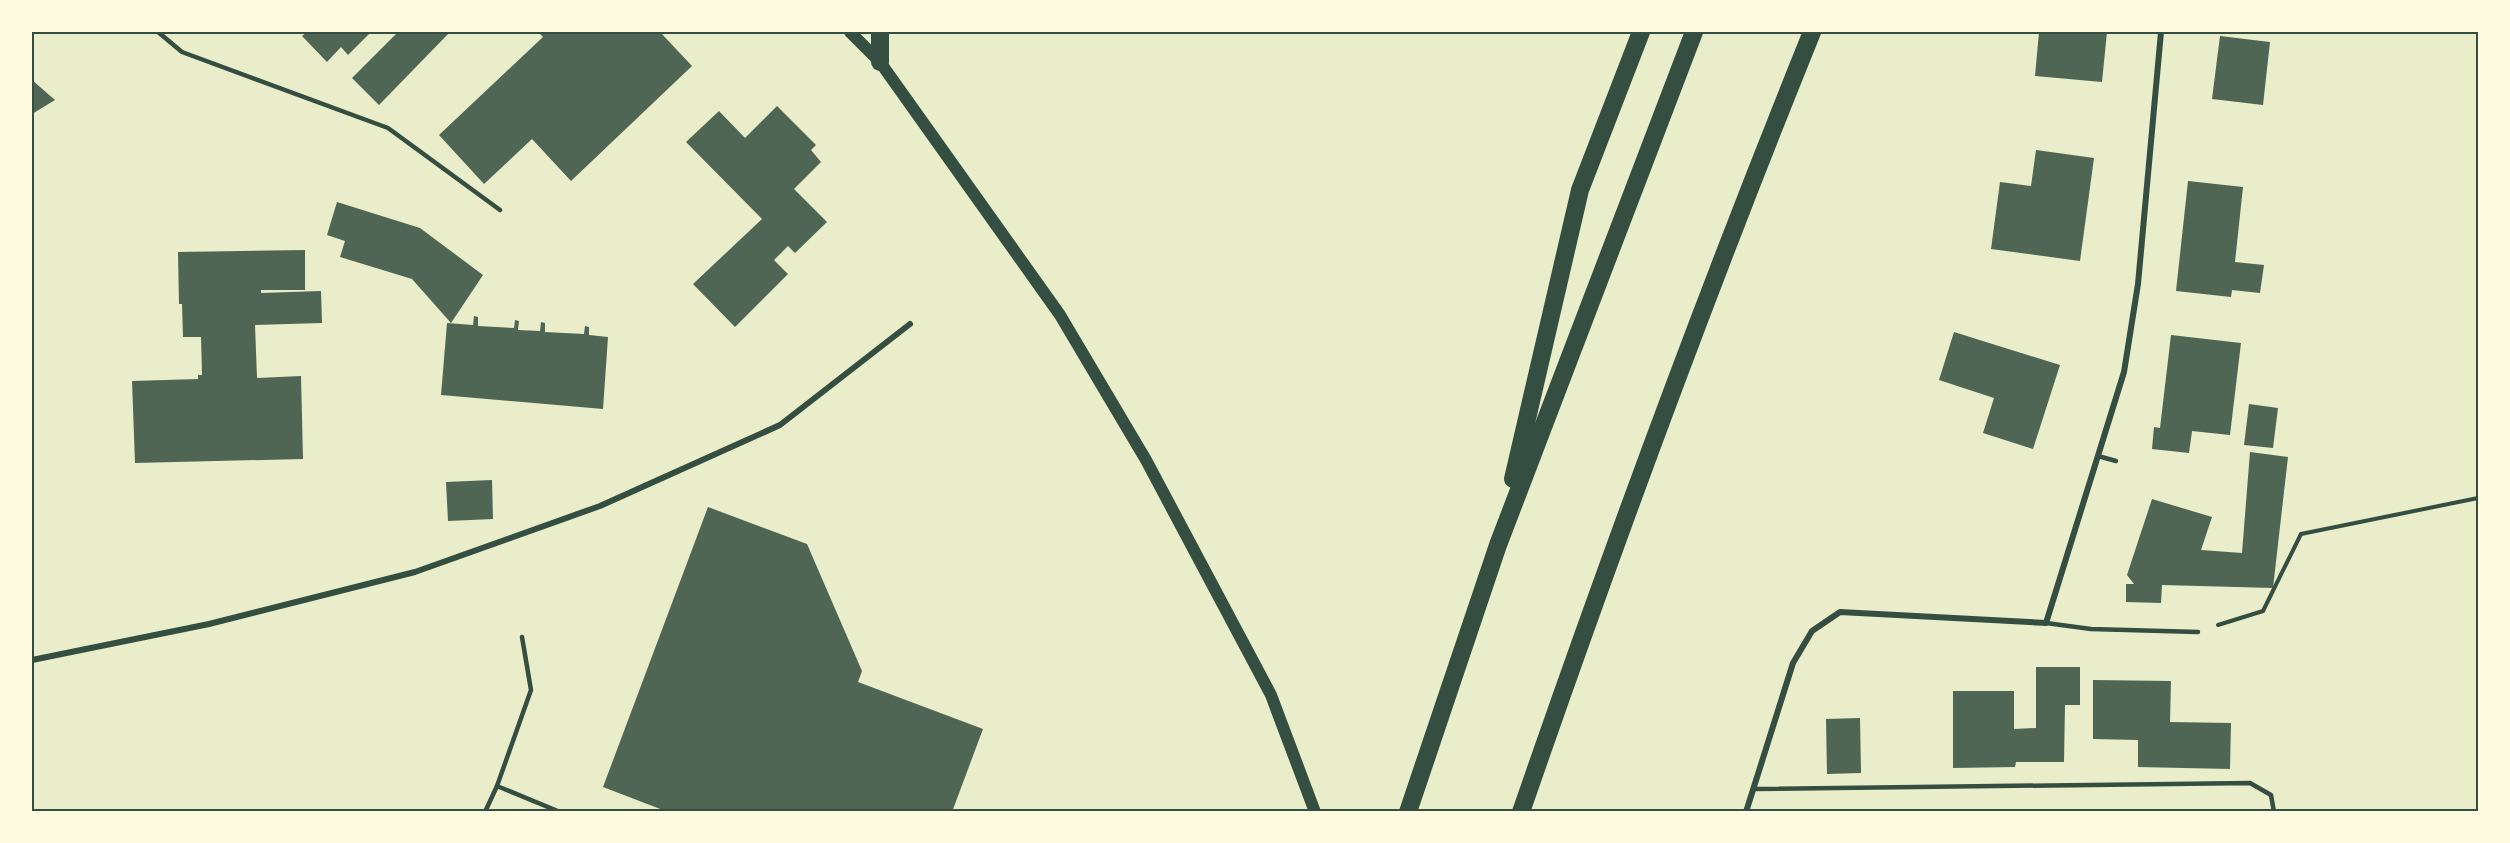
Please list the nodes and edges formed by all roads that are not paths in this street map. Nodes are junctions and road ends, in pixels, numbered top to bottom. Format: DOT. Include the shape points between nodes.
graph roads {
  1 [pos="158,32"];
  2 [pos="850,32"];
  3 [pos="880,32"];
  4 [pos="1641,32"];
  5 [pos="1694,32"];
  6 [pos="1812,32"];
  7 [pos="2161,32"];
  8 [pos="880,62"];
  9 [pos="500,210"];
  10 [pos="910,324"];
  11 [pos="2098,456"];
  12 [pos="2116,461"];
  13 [pos="1498,545"];
  14 [pos="2046,623"];
  15 [pos="2198,632"];
  16 [pos="522,637"];
  17 [pos="32,660"];
  18 [pos="497,786"];
  19 [pos="1753,789"];
  20 [pos="485,812"];
  21 [pos="560,812"];
  22 [pos="1315,812"];
  23 [pos="1408,812"];
  24 [pos="1521,812"];
  25 [pos="1746,812"];
  26 [pos="2274,812"];
  1 -- 9 [label="lane" via="182,52 388,128"];
  2 -- 8 [label="main road"];
  3 -- 8 [label="highway"];
  4 -- 13 [label="highway" via="1580,190"];
  5 -- 13 [label="highway"];
  6 -- 24 [label="highway" via="1722,254"];
  7 -- 11 [label="street" via="2138,284 2124,372"];
  8 -- 22 [label="main road" via="1060,315 1146,460 1271,695"];
  10 -- 17 [label="street" via="780,425 600,506 415,572 209,624"];
  11 -- 12 [label="lane"];
  11 -- 14 [label="street"];
  13 -- 23 [label="highway"];
  14 -- 15 [label="lane" via="2091,629"];
  14 -- 19 [label="street" via="1840,612 1812,631 1793,663"];
  16 -- 18 [label="lane" via="531,690"];
  18 -- 20 [label="lane"];
  18 -- 21 [label="lane"];
  19 -- 25 [label="street"];
  19 -- 26 [label="lane" via="2250,783 2271,795"];
}
